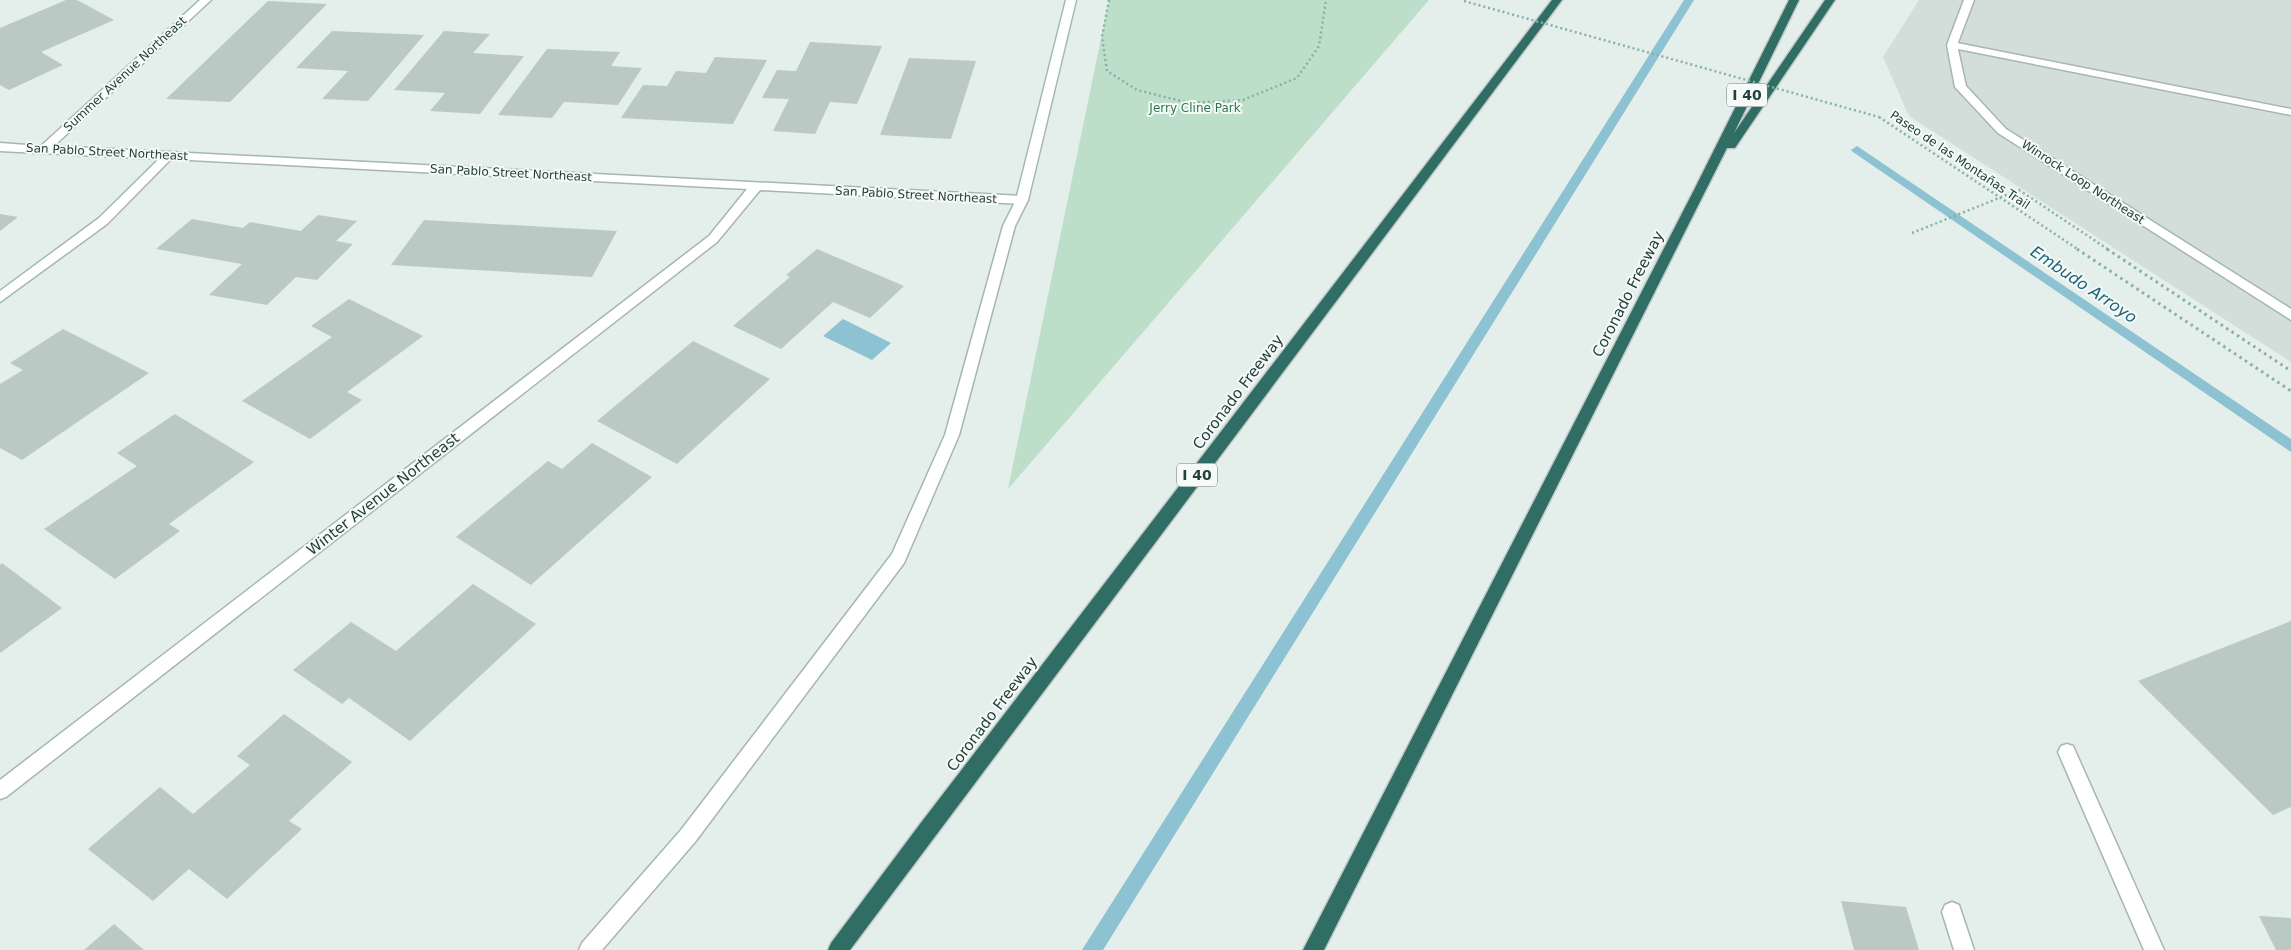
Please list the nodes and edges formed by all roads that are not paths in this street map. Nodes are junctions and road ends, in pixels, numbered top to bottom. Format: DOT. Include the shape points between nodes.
graph roads {
  1 [pos="206,0"];
  2 [pos="1071,0"];
  3 [pos="1557,0"];
  4 [pos="1794,0"];
  5 [pos="1830,0"];
  6 [pos="1969,0"];
  7 [pos="1952,46"];
  8 [pos="2291,112"];
  9 [pos="0,147"];
  10 [pos="44,149"];
  11 [pos="168,156"];
  12 [pos="756,187"];
  13 [pos="1700,190"];
  14 [pos="1022,200"];
  15 [pos="0,298"];
  16 [pos="2291,315"];
  17 [pos="2066,752"];
  18 [pos="0,791"];
  19 [pos="1952,912"];
  20 [pos="589,950"];
  21 [pos="838,950"];
  22 [pos="1313,950"];
  23 [pos="1964,950"];
  24 [pos="2154,950"];
  1 -- 10 [label="street, Summer Avenue Northeast"];
  2 -- 14 [label="street"];
  3 -- 21 [label="highway, Coronado Freeway / I 40" via="969,772"];
  4 -- 13 [label="highway, Coronado Freeway / I 40"];
  5 -- 13 [label="highway"];
  6 -- 7 [label="street"];
  7 -- 8 [label="street"];
  7 -- 16 [label="street, Winrock Loop Northeast" via="1961,88 2002,131"];
  9 -- 10 [label="street, San Pablo Street Northeast"];
  10 -- 11 [label="street, San Pablo Street Northeast"];
  11 -- 12 [label="street, San Pablo Street Northeast"];
  11 -- 15 [label="street" via="103,222"];
  12 -- 14 [label="street, San Pablo Street Northeast"];
  12 -- 18 [label="street, Winter Avenue Northeast" via="713,239"];
  13 -- 22 [label="highway, Coronado Freeway / I 40"];
  14 -- 20 [label="street" via="1009,226 952,435 898,558 688,836"];
  17 -- 24 [label="street"];
  19 -- 23 [label="street"];
}
